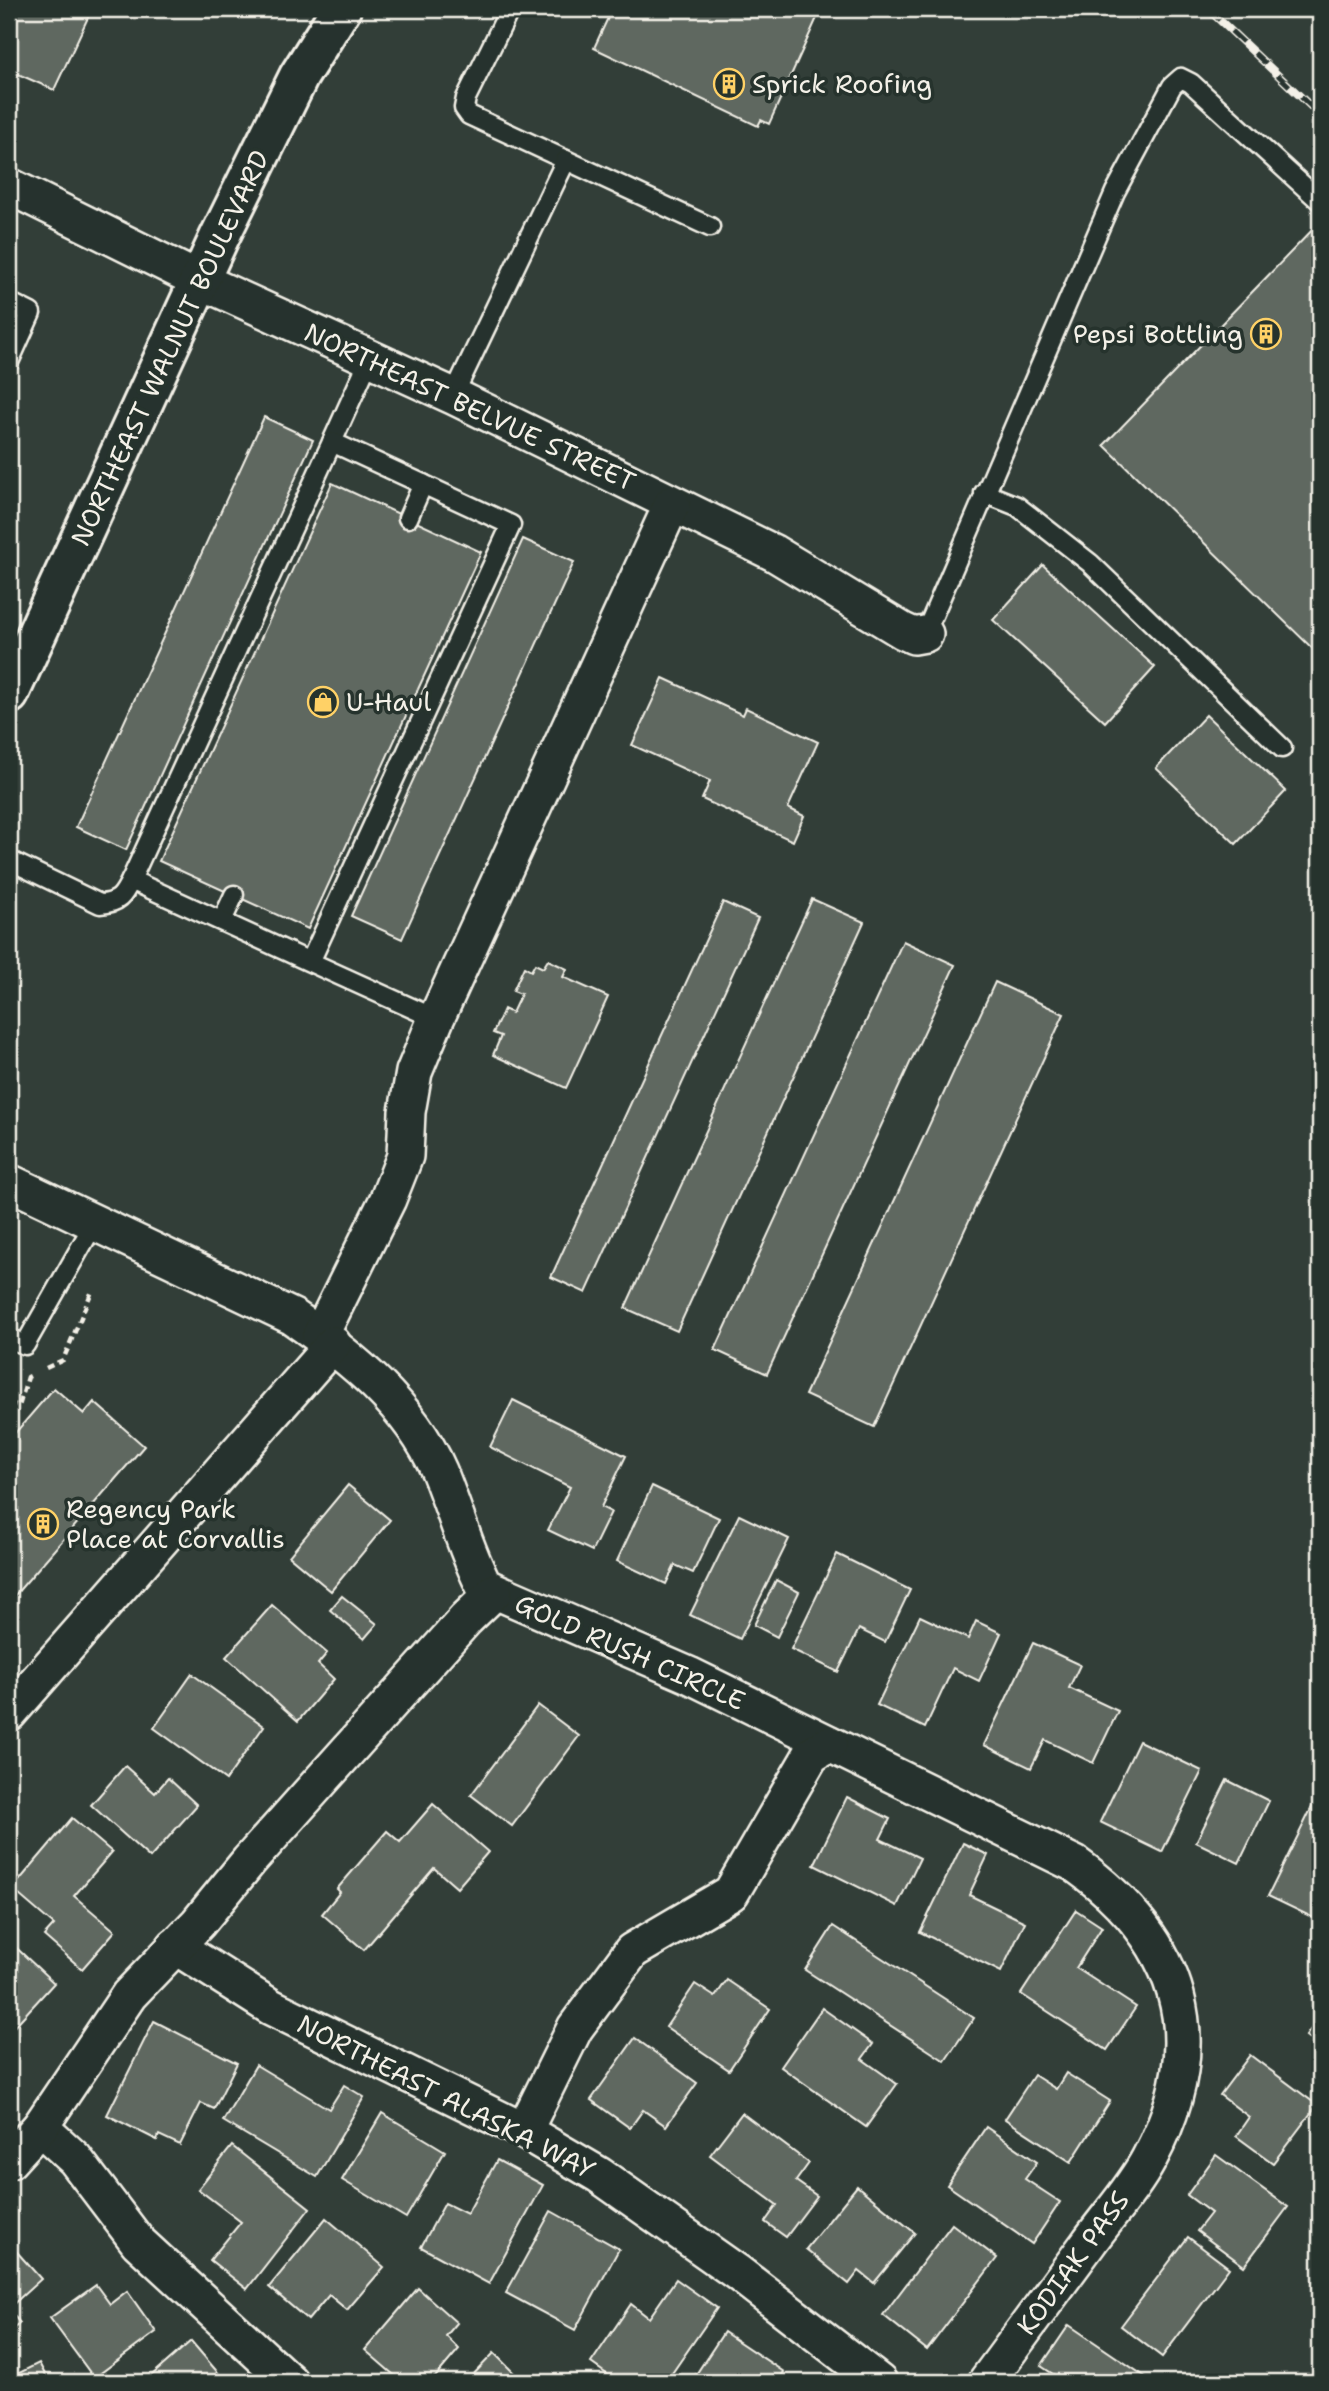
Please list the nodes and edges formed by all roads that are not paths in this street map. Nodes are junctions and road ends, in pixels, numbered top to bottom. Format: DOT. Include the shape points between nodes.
graph roads {
  1 [pos="341,9"];
  2 [pos="510,9"];
  3 [pos="566,160"];
  4 [pos="9,187"];
  5 [pos="1320,201"];
  6 [pos="710,227"];
  7 [pos="201,281"];
  8 [pos="9,302"];
  9 [pos="370,358"];
  10 [pos="9,362"];
  11 [pos="453,396"];
  12 [pos="332,442"];
  13 [pos="423,484"];
  14 [pos="984,493"];
  15 [pos="672,504"];
  16 [pos="408,518"];
  17 [pos="925,634"];
  18 [pos="9,694"];
  19 [pos="1282,748"];
  20 [pos="9,860"];
  21 [pos="131,880"];
  22 [pos="234,895"];
  23 [pos="222,921"];
  24 [pos="310,962"];
  25 [pos="436,1019"];
  26 [pos="9,1182"];
  27 [pos="95,1222"];
  28 [pos="9,1338"];
  29 [pos="327,1340"];
  30 [pos="494,1592"];
  31 [pos="9,1713"];
  32 [pos="829,1744"];
  33 [pos="175,1946"];
  34 [pos="40,2127"];
  35 [pos="524,2132"];
  36 [pos="9,2161"];
  37 [pos="1135,2178"];
  38 [pos="290,2382"];
  39 [pos="879,2382"];
  40 [pos="986,2382"];
  1 -- 7 [label="main road, NORTHEAST WALNUT BOULEVARD" via="299,76"];
  2 -- 3 [label="lane" via="464,108 469,115"];
  3 -- 6 [label="lane"];
  3 -- 11 [label="lane"];
  4 -- 7 [label="street, NORTHEAST BELVUE STREET"];
  5 -- 14 [label="lane" via="1181,78 1172,86 1115,192"];
  7 -- 9 [label="street, NORTHEAST BELVUE STREET"];
  7 -- 18 [label="main road, NORTHEAST WALNUT BOULEVARD"];
  8 -- 10 [label="lane" via="31,313"];
  9 -- 11 [label="street, NORTHEAST BELVUE STREET"];
  9 -- 12 [label="lane"];
  11 -- 15 [label="street, NORTHEAST BELVUE STREET"];
  12 -- 13 [label="lane"];
  12 -- 21 [label="lane"];
  13 -- 16 [label="lane"];
  13 -- 24 [label="lane" via="511,525"];
  14 -- 17 [label="lane"];
  14 -- 19 [label="lane" via="1017,506 1090,564"];
  15 -- 17 [label="street, NORTHEAST BELVUE STREET" via="774,553 903,631"];
  15 -- 25 [label="street"];
  20 -- 21 [label="lane" via="100,904 122,897"];
  21 -- 23 [label="lane"];
  22 -- 23 [label="lane"];
  23 -- 24 [label="lane"];
  24 -- 25 [label="lane"];
  25 -- 29 [label="street" via="414,1072 405,1156"];
  26 -- 27 [label="street"];
  27 -- 28 [label="lane" via="25,1345"];
  27 -- 29 [label="street" via="293,1317"];
  29 -- 30 [label="street" via="402,1412 437,1468 484,1586"];
  29 -- 31 [label="street"];
  30 -- 32 [label="street, GOLD RUSH CIRCLE" via="689,1675"];
  30 -- 33 [label="street, GOLD RUSH CIRCLE"];
  32 -- 35 [label="street" via="811,1755 731,1893 632,1951 575,2028"];
  32 -- 37 [label="street, GOLD RUSH CIRCLE" via="1075,1864 1106,1886 1133,1914 1158,1950 1177,1993 1182,2025 1180,2072 1171,2109"];
  33 -- 34 [label="street, GOLD RUSH CIRCLE" via="129,1995"];
  33 -- 35 [label="street, NORTHEAST ALASKA WAY" via="271,2007"];
  34 -- 36 [label="street, GOLD RUSH CIRCLE"];
  34 -- 38 [label="street" via="75,2159 138,2242 173,2278"];
  35 -- 39 [label="street, NORTHEAST ALASKA WAY" via="631,2197"];
  37 -- 40 [label="street, KODIAK PASS"];
}
